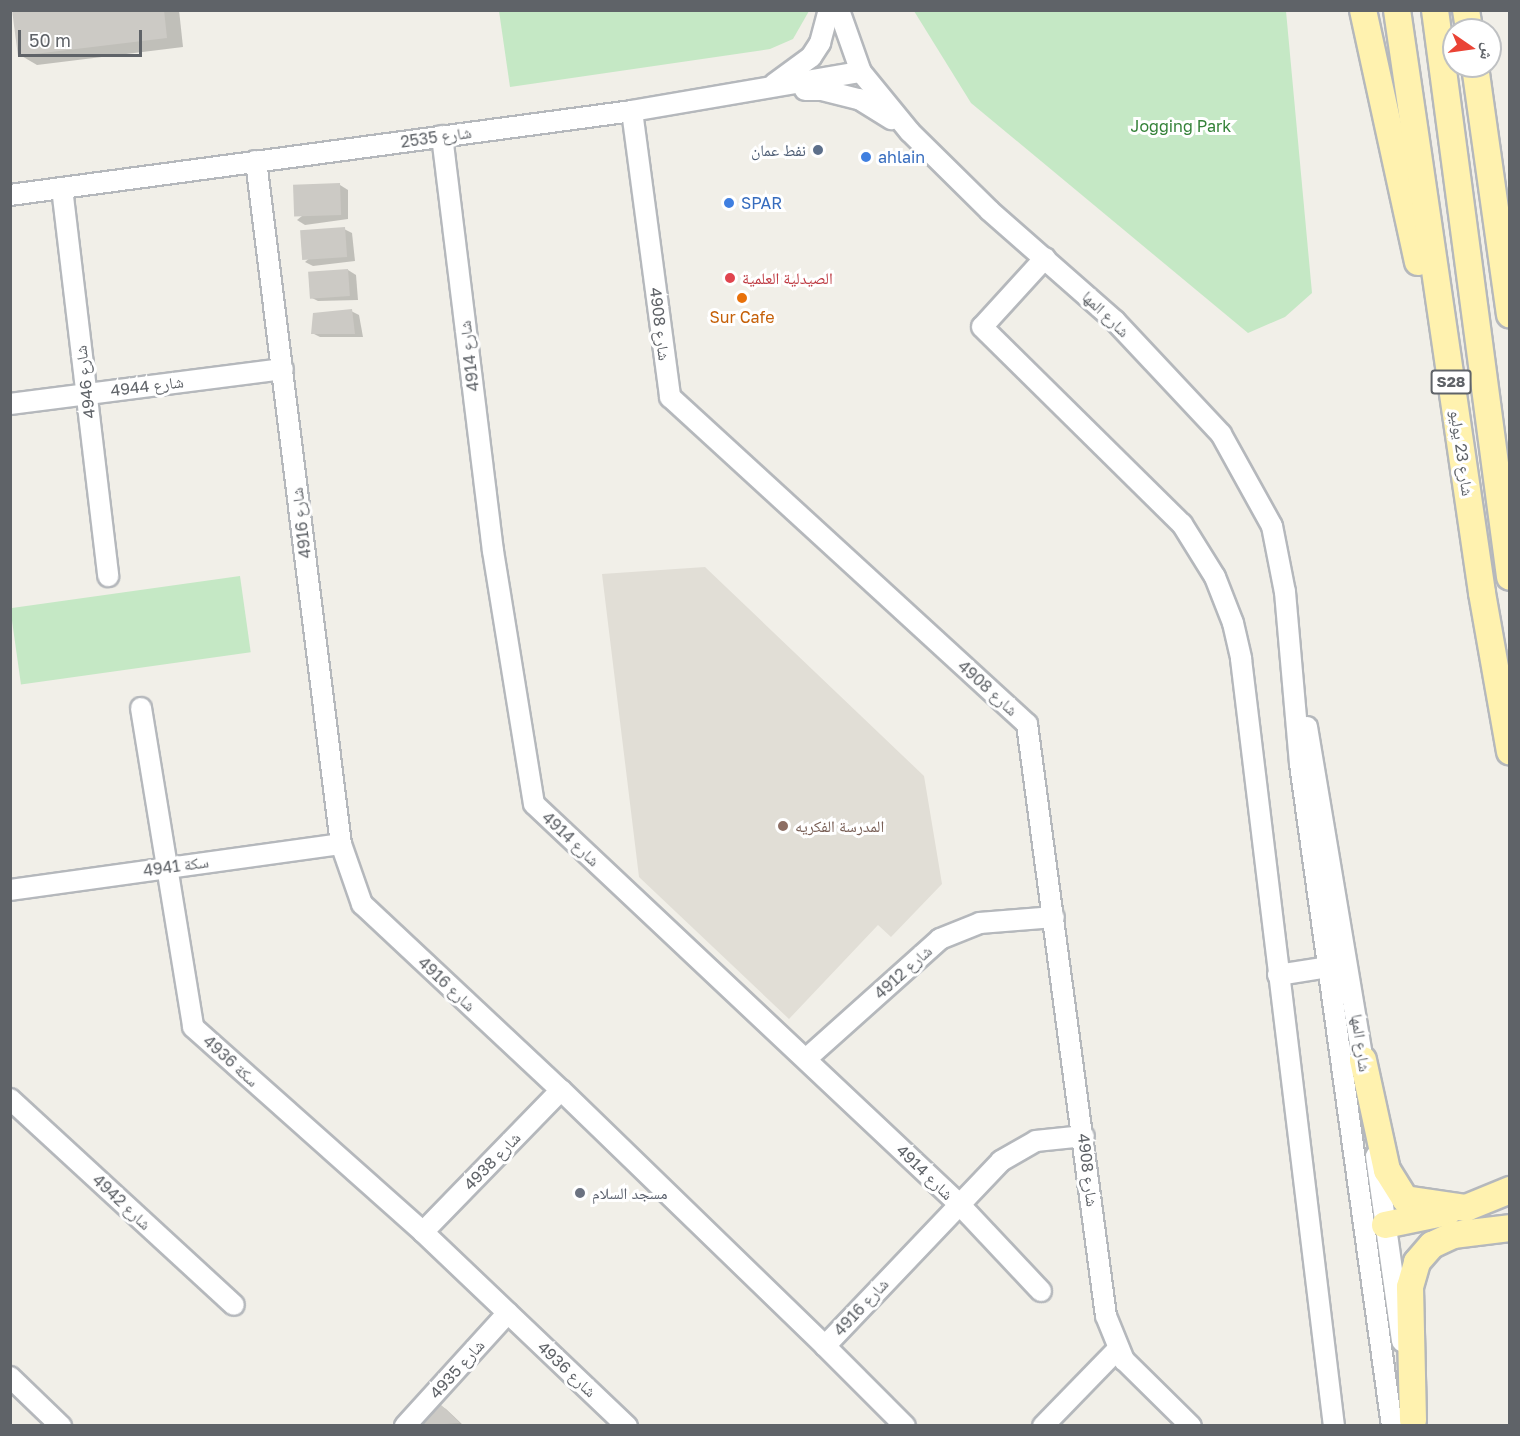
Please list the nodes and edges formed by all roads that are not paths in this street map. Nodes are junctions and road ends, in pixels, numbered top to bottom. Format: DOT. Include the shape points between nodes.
graph roads {
  1 [pos="829,10"];
  2 [pos="839,10"];
  3 [pos="1363,10"];
  4 [pos="1397,10"];
  5 [pos="1435,10"];
  6 [pos="861,72"];
  7 [pos="1477,78"];
  8 [pos="763,90"];
  9 [pos="632,111"];
  10 [pos="910,132"];
  11 [pos="442,136"];
  12 [pos="256,162"];
  13 [pos="62,188"];
  14 [pos="10,195"];
  15 [pos="1045,258"];
  16 [pos="1509,315"];
  17 [pos="283,369"];
  18 [pos="87,394"];
  19 [pos="10,404"];
  20 [pos="1459,434"];
  21 [pos="1509,550"];
  22 [pos="1509,571"];
  23 [pos="108,576"];
  24 [pos="1509,577"];
  25 [pos="1292,663"];
  26 [pos="141,708"];
  27 [pos="1509,752"];
  28 [pos="341,844"];
  29 [pos="164,868"];
  30 [pos="10,890"];
  31 [pos="1054,917"];
  32 [pos="1329,967"];
  33 [pos="1278,975"];
  34 [pos="806,1059"];
  35 [pos="1363,1060"];
  36 [pos="561,1090"];
  37 [pos="10,1099"];
  38 [pos="1084,1136"];
  39 [pos="1353,1142"];
  40 [pos="1509,1190"];
  41 [pos="958,1203"];
  42 [pos="1466,1208"];
  43 [pos="1385,1225"];
  44 [pos="1509,1228"];
  45 [pos="423,1233"];
  46 [pos="1453,1235"];
  47 [pos="1369,1251"];
  48 [pos="1041,1291"];
  49 [pos="234,1305"];
  50 [pos="508,1313"];
  51 [pos="825,1346"];
  52 [pos="1118,1349"];
  53 [pos="10,1377"];
  54 [pos="1406,1424"];
  55 [pos="61,1425"];
  56 [pos="405,1425"];
  57 [pos="627,1425"];
  58 [pos="905,1425"];
  59 [pos="1043,1425"];
  60 [pos="1191,1425"];
  61 [pos="1334,1425"];
  1 -- 8 [label="street" via="820,43 811,57"];
  2 -- 6 [label="street, شارع المها"];
  3 -- 20 [label="main road"];
  4 -- 20 [label="main road, شارع 23 يوليو / S28"];
  5 -- 22 [label="main road, شارع 23 يوليو / S28"];
  6 -- 8 [label="street, 2535 شارع"];
  6 -- 10 [label="street, شارع المها"];
  7 -- 16 [label="main road"];
  8 -- 9 [label="street, 2535 شارع"];
  8 -- 10 [label="street" via="840,93 867,103"];
  9 -- 11 [label="street, 2535 شارع"];
  9 -- 31 [label="street, 4908 شارع" via="670,397 1027,724"];
  10 -- 15 [label="street, شارع المها" via="990,211"];
  11 -- 12 [label="street, 2535 شارع"];
  11 -- 34 [label="street, 4914 شارع" via="493,551 534,804"];
  12 -- 13 [label="street, 2535 شارع"];
  12 -- 17 [label="street, 4916 شارع"];
  13 -- 14 [label="street, 2535 شارع"];
  13 -- 18 [label="street, 4946 شارع"];
  15 -- 25 [label="street, شارع المها" via="1115,321 1221,434 1272,526 1285,592"];
  15 -- 33 [label="street" via="982,327 1182,524 1215,577 1241,659"];
  17 -- 18 [label="street, 4944 شارع"];
  17 -- 28 [label="street, 4916 شارع"];
  18 -- 19 [label="street, 4944 شارع"];
  18 -- 23 [label="street, 4946 شارع"];
  20 -- 27 [label="main road, شارع 23 يوليو / S28"];
  21 -- 22 [label="main road"];
  22 -- 24 [label="main road, شارع 23 يوليو / S28"];
  25 -- 32 [label="street, شارع المها" via="1300,764"];
  25 -- 35 [label="street, شارع المها" via="1315,763"];
  26 -- 29 [label="street, سكة 4936"];
  28 -- 29 [label="street, سكة 4941"];
  28 -- 36 [label="street, 4916 شارع" via="362,904"];
  29 -- 30 [label="street, سكة 4941"];
  29 -- 45 [label="street, سكة 4936" via="193,1027"];
  31 -- 34 [label="street, 4912 شارع" via="980,923 940,939"];
  31 -- 38 [label="street, 4908 شارع"];
  32 -- 33 [label="street"];
  32 -- 39 [label="street, شارع المها"];
  33 -- 61 [label="street"];
  34 -- 41 [label="street, 4914 شارع"];
  35 -- 42 [label="main road" via="1387,1170 1395,1189 1405,1199"];
  35 -- 43 [label="street, شارع المها"];
  36 -- 45 [label="street, شارع 4938"];
  36 -- 51 [label="street, 4916 شارع"];
  37 -- 49 [label="street, 4942 شارع"];
  38 -- 41 [label="street, 4916 شارع" via="1049,1137 1024,1146 1001,1161"];
  38 -- 52 [label="street, 4908 شارع" via="1106,1316"];
  39 -- 43 [label="street" via="1373,1206"];
  39 -- 47 [label="street, شارع المها"];
  40 -- 42 [label="main road"];
  41 -- 48 [label="street, 4914 شارع"];
  41 -- 51 [label="street, 4916 شارع"];
  42 -- 43 [label="main road"];
  43 -- 46 [label="main road" via="1399,1234 1416,1237"];
  43 -- 47 [label="street"];
  43 -- 54 [label="street, شارع المها"];
  44 -- 46 [label="main road"];
  45 -- 50 [label="street, سكة 4936"];
  46 -- 54 [label="main road" via="1432,1245 1417,1262 1410,1287"];
  47 -- 54 [label="street, شارع المها"];
  50 -- 56 [label="street, 4935 شارع"];
  50 -- 57 [label="street, 4936 شارع"];
  51 -- 58 [label="street"];
  52 -- 59 [label="street"];
  52 -- 60 [label="street, 4908 شارع" via="1141,1379"];
  53 -- 55 [label="street"];
}
